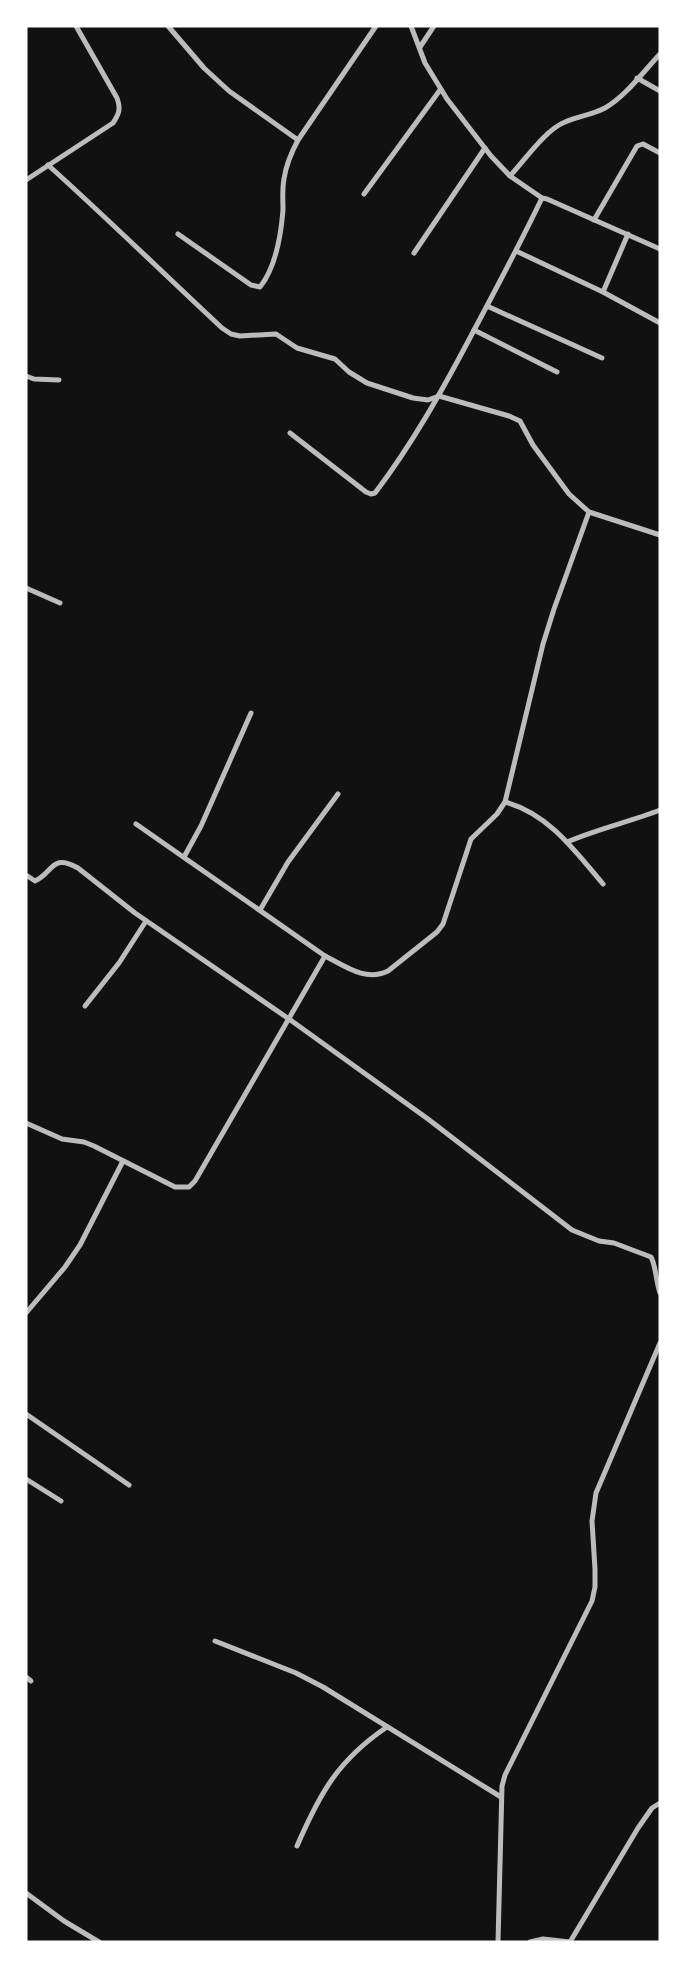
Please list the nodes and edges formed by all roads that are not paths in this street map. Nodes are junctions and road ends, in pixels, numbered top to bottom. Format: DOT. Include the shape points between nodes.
graph roads {
  1 [pos="76,26"];
  2 [pos="168,26"];
  3 [pos="376,26"];
  4 [pos="411,26"];
  5 [pos="434,26"];
  6 [pos="420,47"];
  7 [pos="660,54"];
  8 [pos="637,78"];
  9 [pos="440,90"];
  10 [pos="660,91"];
  11 [pos="298,140"];
  12 [pos="485,148"];
  13 [pos="660,153"];
  14 [pos="48,166"];
  15 [pos="510,176"];
  16 [pos="26,180"];
  17 [pos="364,194"];
  18 [pos="542,198"];
  19 [pos="594,220"];
  20 [pos="178,234"];
  21 [pos="628,234"];
  22 [pos="660,249"];
  23 [pos="516,251"];
  24 [pos="414,253"];
  25 [pos="603,292"];
  26 [pos="487,306"];
  27 [pos="660,323"];
  28 [pos="474,330"];
  29 [pos="602,358"];
  30 [pos="557,372"];
  31 [pos="26,376"];
  32 [pos="59,380"];
  33 [pos="439,396"];
  34 [pos="290,433"];
  35 [pos="589,512"];
  36 [pos="660,535"];
  37 [pos="26,588"];
  38 [pos="60,603"];
  39 [pos="251,713"];
  40 [pos="338,794"];
  41 [pos="505,802"];
  42 [pos="660,810"];
  43 [pos="136,824"];
  44 [pos="568,842"];
  45 [pos="184,857"];
  46 [pos="26,875"];
  47 [pos="604,884"];
  48 [pos="260,910"];
  49 [pos="146,921"];
  50 [pos="325,956"];
  51 [pos="85,1006"];
  52 [pos="289,1019"];
  53 [pos="26,1123"];
  54 [pos="122,1161"];
  55 [pos="660,1293"];
  56 [pos="26,1313"];
  57 [pos="660,1343"];
  58 [pos="26,1414"];
  59 [pos="26,1479"];
  60 [pos="129,1485"];
  61 [pos="61,1501"];
  62 [pos="215,1641"];
  63 [pos="387,1727"];
  64 [pos="501,1797"];
  65 [pos="660,1803"];
  66 [pos="297,1846"];
  67 [pos="26,1893"];
  68 [pos="99,1942"];
  69 [pos="498,1942"];
  70 [pos="530,1942"];
  1 -- 14 [label="street" via="120,107 113,123"];
  2 -- 11 [label="street" via="223,85"];
  3 -- 11 [label="street"];
  4 -- 6 [label="street"];
  5 -- 6 [label="street"];
  6 -- 9 [label="street"];
  7 -- 8 [label="street"];
  8 -- 10 [label="street"];
  8 -- 15 [label="street" via="606,108 565,122 551,131"];
  9 -- 12 [label="street"];
  9 -- 17 [label="street"];
  11 -- 20 [label="street" via="288,159 283,181 276,252 260,287 251,285"];
  12 -- 15 [label="street"];
  12 -- 24 [label="street"];
  13 -- 19 [label="street" via="643,144 637,146"];
  14 -- 16 [label="street"];
  14 -- 33 [label="street" via="231,334 276,334 297,348 335,360 367,383 414,398 428,400"];
  15 -- 18 [label="street"];
  18 -- 19 [label="street"];
  18 -- 23 [label="street"];
  19 -- 21 [label="street"];
  21 -- 22 [label="street"];
  21 -- 25 [label="street"];
  23 -- 25 [label="street"];
  23 -- 26 [label="street"];
  25 -- 27 [label="street"];
  26 -- 28 [label="street"];
  26 -- 29 [label="street"];
  28 -- 30 [label="street"];
  28 -- 33 [label="street"];
  31 -- 32 [label="street"];
  33 -- 34 [label="street" via="394,469 375,493 366,492"];
  33 -- 35 [label="street" via="520,420 533,445 569,494"];
  35 -- 36 [label="street"];
  35 -- 41 [label="street" via="546,635"];
  37 -- 38 [label="street"];
  39 -- 45 [label="street"];
  40 -- 48 [label="street" via="288,862"];
  41 -- 44 [label="street" via="520,806 546,821"];
  41 -- 50 [label="street" via="471,839 446,916 437,932 379,976 359,973"];
  42 -- 44 [label="street"];
  43 -- 45 [label="street"];
  44 -- 47 [label="street"];
  45 -- 48 [label="street"];
  46 -- 49 [label="street" via="35,881 57,862 69,863"];
  48 -- 50 [label="street"];
  49 -- 51 [label="street" via="119,963"];
  49 -- 52 [label="street"];
  50 -- 52 [label="street"];
  52 -- 54 [label="street" via="189,1187 175,1188"];
  52 -- 55 [label="street" via="428,1119 572,1230 651,1257"];
  53 -- 54 [label="street" via="62,1139 84,1142"];
  54 -- 56 [label="street" via="80,1245"];
  57 -- 64 [label="street" via="596,1492 592,1521 595,1568 592,1601 505,1775"];
  58 -- 60 [label="street"];
  59 -- 61 [label="street"];
  62 -- 63 [label="street" via="296,1673"];
  63 -- 64 [label="street"];
  63 -- 66 [label="street" via="350,1755 315,1806"];
  64 -- 69 [label="street"];
  65 -- 70 [label="street" via="652,1808 638,1828 570,1942 543,1939"];
  67 -- 68 [label="street"];
}
